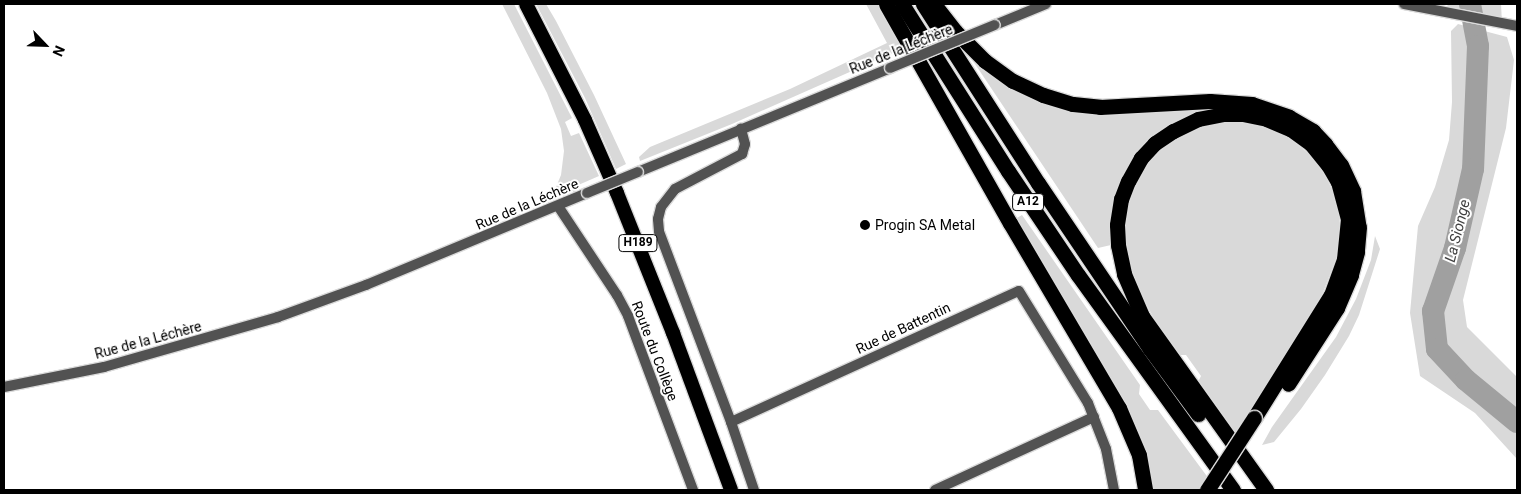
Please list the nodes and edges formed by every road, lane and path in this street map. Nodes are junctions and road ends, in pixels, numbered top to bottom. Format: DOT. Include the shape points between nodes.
graph roads {
  1 [pos="526,4"];
  2 [pos="886,4"];
  3 [pos="902,4"];
  4 [pos="923,4"];
  5 [pos="934,4"];
  6 [pos="1046,4"];
  7 [pos="1404,4"];
  8 [pos="1517,26"];
  9 [pos="741,129"];
  10 [pos="558,206"];
  11 [pos="4,387"];
  12 [pos="1094,417"];
  13 [pos="731,422"];
  14 [pos="1257,423"];
  15 [pos="694,490"];
  16 [pos="731,490"];
  17 [pos="754,490"];
  18 [pos="936,490"];
  19 [pos="1114,490"];
  20 [pos="1145,490"];
  21 [pos="1207,490"];
  22 [pos="1218,490"];
  23 [pos="1233,490"];
  24 [pos="1254,490"];
  25 [pos="1266,490"];
  1 -- 16 [label="highway, H189" via="585,120 617,193"];
  2 -- 20 [label="highway" via="1119,408 1139,455"];
  3 -- 23 [label="highway, A12" via="1078,275"];
  4 -- 24 [label="highway, A12" via="1150,349"];
  5 -- 14 [label="highway" via="985,61 1013,81 1043,95 1073,104 1100,107 1210,101 1252,104 1298,121 1332,151 1356,200 1359,235 1355,264 1331,319"];
  6 -- 9 [label="street, Rue de la Léchère, bridge"];
  7 -- 8 [label="street"];
  9 -- 10 [label="street, Rue de la Léchère, bridge"];
  9 -- 13 [label="street" via="745,144 742,154 675,189 661,207 658,219 659,231"];
  10 -- 11 [label="street, Rue de la Léchère" via="278,318 104,367"];
  10 -- 15 [label="street, Route du Collège" via="618,295"];
  12 -- 13 [label="street, Rue de Battentin" via="1080,388 1019,291"];
  12 -- 18 [label="street"];
  12 -- 19 [label="street, Rue de Battentin" via="1106,449"];
  13 -- 17 [label="street"];
  14 -- 21 [label="highway, bridge"];
  14 -- 22 [label="highway"];
  14 -- 25 [label="highway" via="1331,294 1344,259 1348,219 1342,191 1333,173 1305,139 1267,119 1243,114 1215,115 1173,130 1142,158 1128,181 1119,207 1119,250 1131,293 1142,316"];
}
